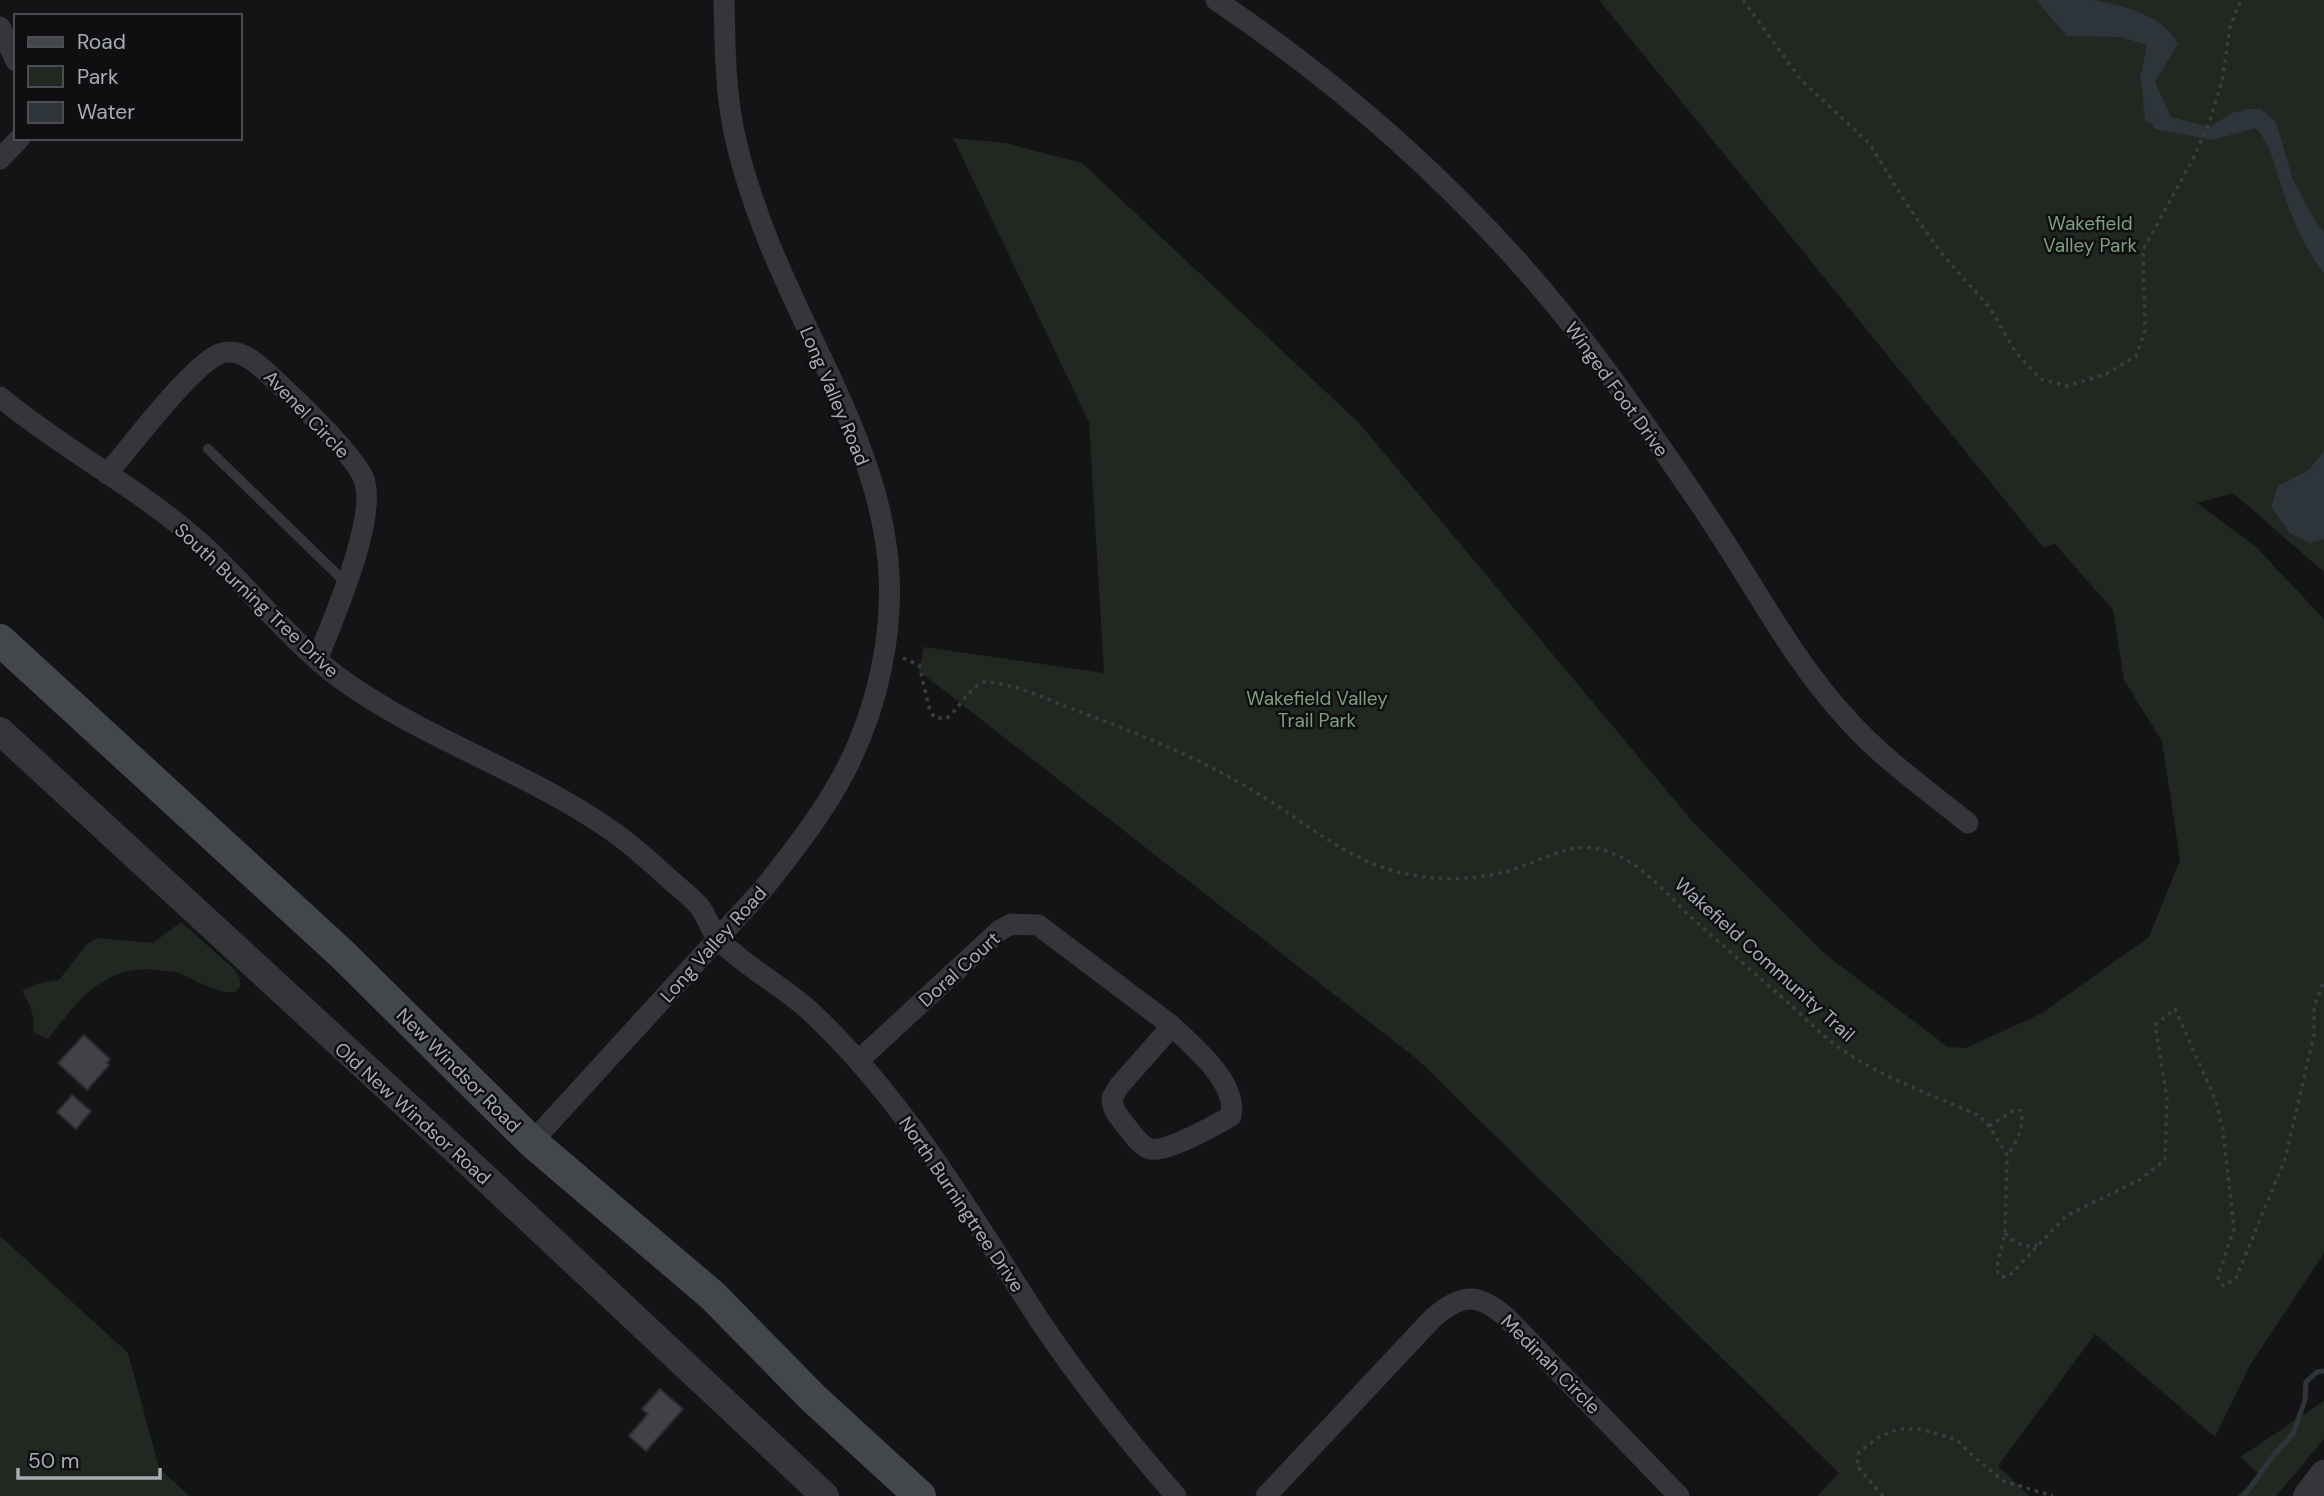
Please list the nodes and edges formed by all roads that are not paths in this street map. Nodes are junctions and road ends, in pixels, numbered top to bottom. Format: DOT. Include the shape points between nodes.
graph roads {
  1 [pos="724,0"];
  2 [pos="1216,0"];
  3 [pos="0,27"];
  4 [pos="14,57"];
  5 [pos="18,140"];
  6 [pos="0,159"];
  7 [pos="0,397"];
  8 [pos="208,449"];
  9 [pos="107,474"];
  10 [pos="347,584"];
  11 [pos="0,640"];
  12 [pos="317,660"];
  13 [pos="0,731"];
  14 [pos="1968,822"];
  15 [pos="718,939"];
  16 [pos="1172,1026"];
  17 [pos="858,1061"];
  18 [pos="532,1142"];
  19 [pos="2324,1474"];
  20 [pos="825,1496"];
  21 [pos="920,1496"];
  22 [pos="1177,1496"];
  23 [pos="1266,1496"];
  24 [pos="1679,1496"];
  25 [pos="2307,1496"];
  1 -- 15 [label="street, Long Valley Road" via="728,91 746,178 782,277 852,426 874,491 889,582 885,651 860,736 839,782 764,888"];
  2 -- 14 [label="street, Winged Foot Drive" via="1366,112 1491,230 1613,379 1825,695 1872,744"];
  3 -- 4 [label="street"];
  5 -- 6 [label="street"];
  7 -- 9 [label="street, South Burning Tree Drive"];
  8 -- 10 [label="lane"];
  9 -- 10 [label="street, Avenel Circle" via="209,360 223,353 252,360 299,403 354,462 363,478 366,506"];
  9 -- 12 [label="street, South Burning Tree Drive" via="204,546"];
  10 -- 12 [label="street, Avenel Circle"];
  11 -- 18 [label="main road, New Windsor Road" via="342,954"];
  12 -- 15 [label="street, South Burning Tree Drive" via="403,719 610,830 700,907"];
  13 -- 20 [label="street, Old New Windsor Road"];
  15 -- 17 [label="street, North Burningtree Drive" via="809,1011"];
  15 -- 18 [label="street, Long Valley Road"];
  16 -- 16 [label="street, Doral Court" via="1219,1076 1233,1106 1231,1116 1220,1123 1170,1146 1149,1149 1114,1111 1112,1098"];
  16 -- 17 [label="street, Doral Court" via="1038,925 1012,924"];
  17 -- 22 [label="street, North Burningtree Drive" via="933,1155 1068,1360"];
  18 -- 21 [label="main road, New Windsor Road" via="713,1296 813,1398"];
  19 -- 25 [label="street"];
  23 -- 24 [label="street, Medinah Circle" via="1432,1319 1459,1299 1490,1303 1507,1318"];
}
